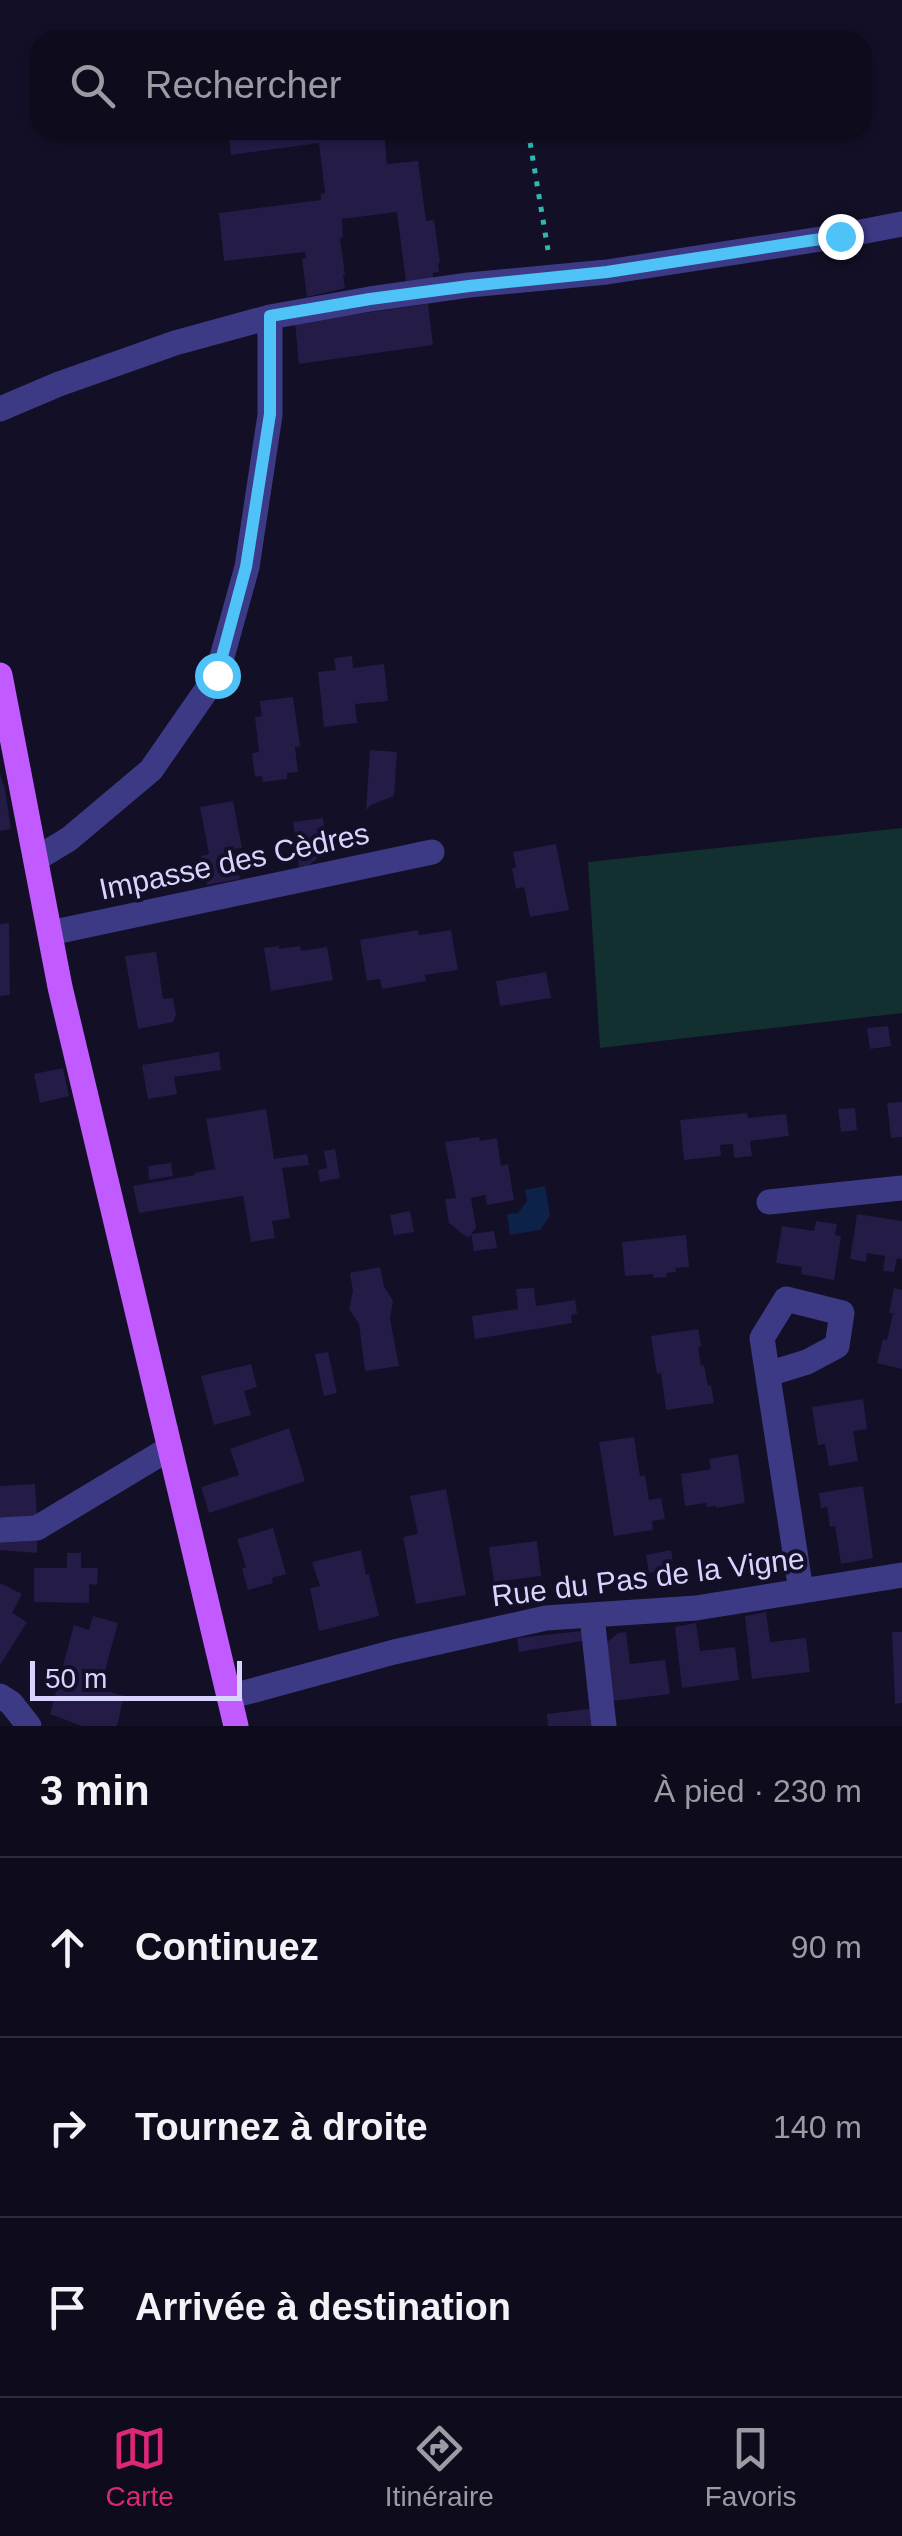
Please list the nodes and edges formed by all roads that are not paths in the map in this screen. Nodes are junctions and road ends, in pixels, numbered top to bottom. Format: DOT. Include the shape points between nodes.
graph roads {
  1 [pos="902,224"];
  2 [pos="270,316"];
  3 [pos="0,409"];
  4 [pos="0,675"];
  5 [pos="432,852"];
  6 [pos="36,859"];
  7 [pos="50,933"];
  8 [pos="902,1188"];
  9 [pos="769,1202"];
  10 [pos="768,1374"];
  11 [pos="170,1448"];
  12 [pos="0,1530"];
  13 [pos="902,1575"];
  14 [pos="801,1592"];
  15 [pos="592,1616"];
  16 [pos="0,1696"];
  17 [pos="229,1697"];
  18 [pos="26,1725"];
  19 [pos="232,1725"];
  20 [pos="604,1726"];
  1 -- 2 [label="street" via="607,272"];
  2 -- 3 [label="street" via="175,342"];
  2 -- 6 [label="street" via="268,434 246,567 217,675 152,770"];
  4 -- 6 [label="main road"];
  5 -- 7 [label="street, Impasse des Cèdres"];
  6 -- 7 [label="main road"];
  7 -- 11 [label="main road"];
  8 -- 9 [label="street"];
  10 -- 14 [label="street"];
  11 -- 12 [label="street" via="37,1528"];
  11 -- 17 [label="main road"];
  13 -- 14 [label="street, Rue du Pas de la Vigne"];
  14 -- 15 [label="street, Rue du Pas de la Vigne"];
  15 -- 17 [label="street, Rue du Pas de la Vigne" via="470,1633"];
  15 -- 20 [label="street"];
  16 -- 18 [label="street"];
  17 -- 19 [label="main road"];
}
